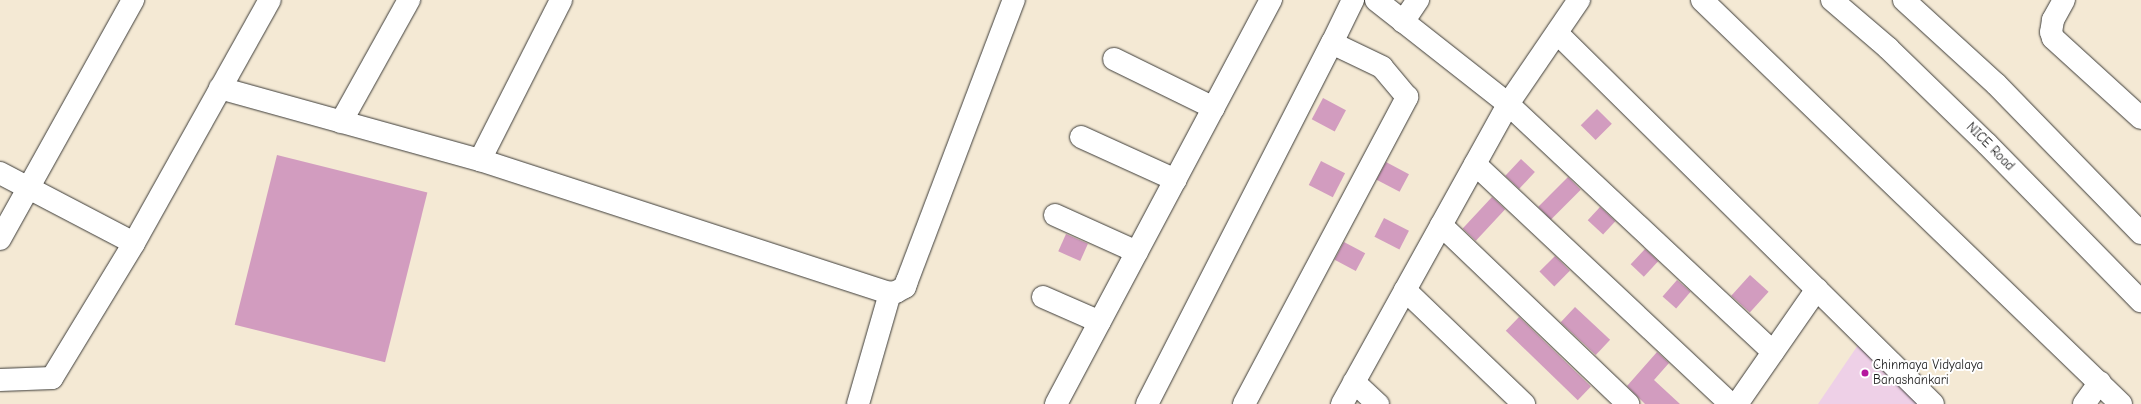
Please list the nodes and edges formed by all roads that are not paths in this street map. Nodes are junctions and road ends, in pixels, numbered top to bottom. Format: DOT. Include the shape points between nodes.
graph roads {
  1 [pos="133,0"];
  2 [pos="270,0"];
  3 [pos="409,0"];
  4 [pos="561,0"];
  5 [pos="1014,0"];
  6 [pos="1271,0"];
  7 [pos="1353,0"];
  8 [pos="1376,0"];
  9 [pos="1418,0"];
  10 [pos="1579,0"];
  11 [pos="1702,0"];
  12 [pos="1832,0"];
  13 [pos="1904,0"];
  14 [pos="2064,0"];
  15 [pos="1403,22"];
  16 [pos="1557,33"];
  17 [pos="1332,43"];
  18 [pos="1114,59"];
  19 [pos="220,88"];
  20 [pos="1508,104"];
  21 [pos="1214,108"];
  22 [pos="2141,118"];
  23 [pos="341,122"];
  24 [pos="1081,137"];
  25 [pos="480,160"];
  26 [pos="1475,164"];
  27 [pos="0,172"];
  28 [pos="1176,180"];
  29 [pos="28,188"];
  30 [pos="1055,215"];
  31 [pos="1441,225"];
  32 [pos="2141,233"];
  33 [pos="0,239"];
  34 [pos="134,244"];
  35 [pos="1137,252"];
  36 [pos="1816,289"];
  37 [pos="1405,290"];
  38 [pos="890,293"];
  39 [pos="1042,297"];
  40 [pos="2141,301"];
  41 [pos="1100,322"];
  42 [pos="1773,352"];
  43 [pos="0,380"];
  44 [pos="1354,382"];
  45 [pos="2100,382"];
  46 [pos="858,404"];
  47 [pos="1056,404"];
  48 [pos="1147,404"];
  49 [pos="1244,404"];
  50 [pos="1342,404"];
  51 [pos="1378,404"];
  52 [pos="1524,404"];
  53 [pos="1628,404"];
  54 [pos="1731,404"];
  55 [pos="1737,404"];
  56 [pos="1933,404"];
  57 [pos="2084,404"];
  58 [pos="2121,404"];
  1 -- 29 [label="main road"];
  2 -- 19 [label="main road"];
  3 -- 23 [label="main road"];
  4 -- 25 [label="main road"];
  5 -- 38 [label="main road" via="905,287"];
  6 -- 21 [label="main road"];
  7 -- 17 [label="main road"];
  8 -- 15 [label="main road"];
  9 -- 15 [label="main road"];
  10 -- 16 [label="main road"];
  11 -- 45 [label="main road"];
  12 -- 40 [label="main road, NICE Road" via="1888,48 1987,144"];
  13 -- 32 [label="main road" via="1996,84"];
  14 -- 22 [label="main road" via="2053,20 2053,38"];
  15 -- 20 [label="main road"];
  16 -- 20 [label="main road"];
  16 -- 36 [label="main road"];
  17 -- 48 [label="main road"];
  17 -- 49 [label="main road" via="1382,67 1407,97"];
  18 -- 21 [label="main road"];
  19 -- 23 [label="main road"];
  19 -- 34 [label="main road"];
  20 -- 26 [label="main road"];
  20 -- 42 [label="main road"];
  21 -- 28 [label="main road"];
  23 -- 25 [label="main road"];
  24 -- 28 [label="main road"];
  25 -- 38 [label="main road"];
  26 -- 31 [label="main road"];
  26 -- 54 [label="main road"];
  27 -- 29 [label="main road"];
  28 -- 35 [label="main road"];
  29 -- 33 [label="main road"];
  29 -- 34 [label="main road"];
  30 -- 35 [label="main road"];
  31 -- 37 [label="main road"];
  31 -- 53 [label="main road"];
  34 -- 43 [label="main road" via="52,378"];
  35 -- 41 [label="main road"];
  36 -- 42 [label="main road"];
  36 -- 56 [label="main road"];
  37 -- 44 [label="main road"];
  37 -- 52 [label="main road"];
  38 -- 46 [label="main road"];
  39 -- 41 [label="main road"];
  41 -- 47 [label="main road"];
  42 -- 55 [label="main road"];
  44 -- 50 [label="main road"];
  44 -- 51 [label="main road"];
  45 -- 57 [label="main road"];
  45 -- 58 [label="main road"];
}
